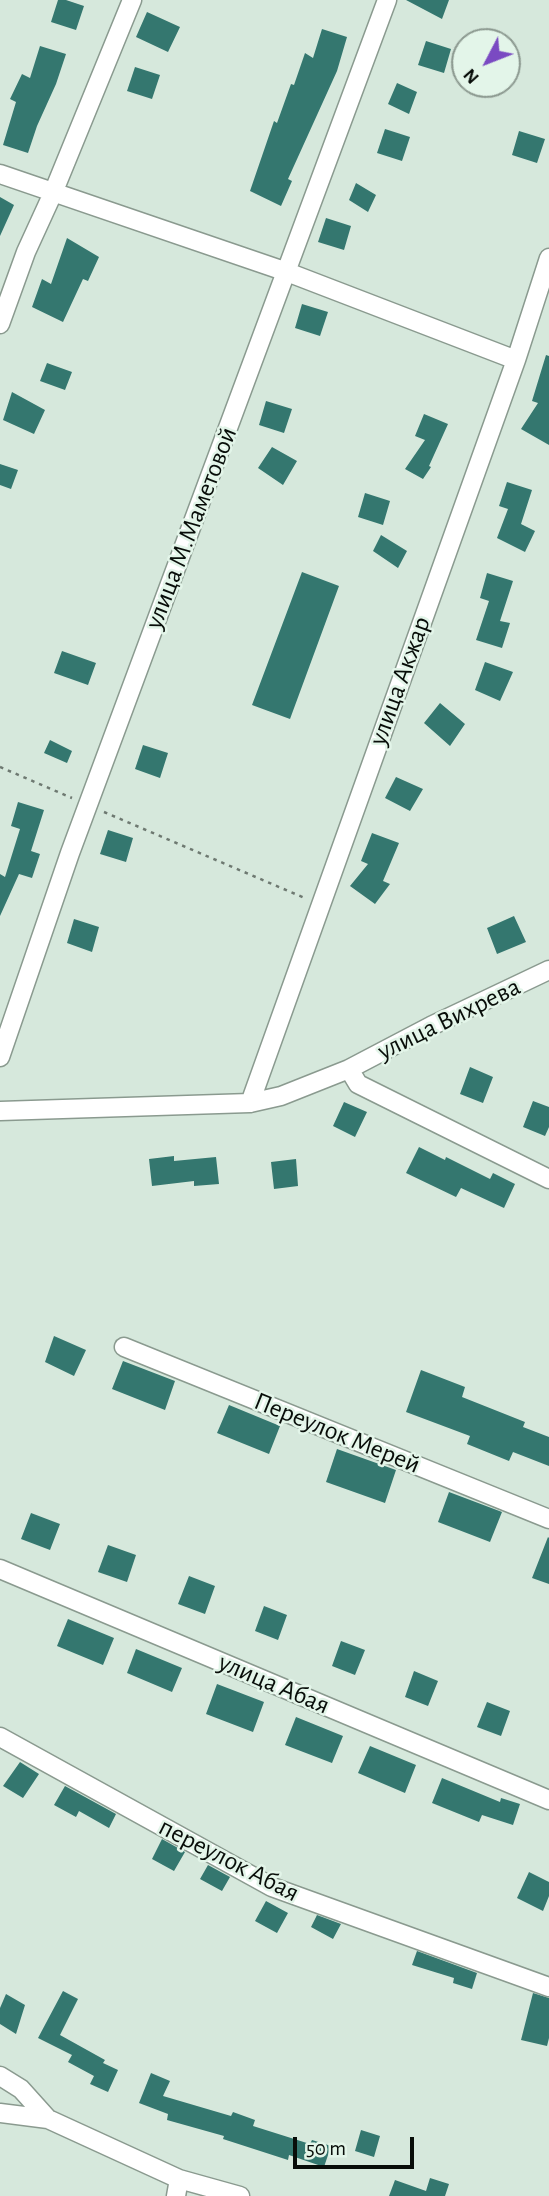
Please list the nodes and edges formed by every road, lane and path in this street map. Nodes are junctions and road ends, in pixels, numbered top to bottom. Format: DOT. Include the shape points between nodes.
graph roads {
  1 [pos="132,0"];
  2 [pos="387,0"];
  3 [pos="0,174"];
  4 [pos="53,193"];
  5 [pos="549,258"];
  6 [pos="287,272"];
  7 [pos="0,324"];
  8 [pos="516,360"];
  9 [pos="0,767"];
  10 [pos="88,805"];
  11 [pos="320,905"];
  12 [pos="549,970"];
  13 [pos="0,1057"];
  14 [pos="349,1069"];
  15 [pos="250,1103"];
  16 [pos="0,1111"];
  17 [pos="549,1179"];
  18 [pos="124,1347"];
  19 [pos="549,1519"];
  20 [pos="0,1569"];
  21 [pos="0,1737"];
  22 [pos="549,1800"];
  23 [pos="549,1987"];
  24 [pos="0,2076"];
  25 [pos="0,2113"];
  26 [pos="48,2119"];
  27 [pos="177,2187"];
  28 [pos="240,2196"];
  1 -- 4 [label="street"];
  2 -- 6 [label="street, улица М.Маметовой"];
  3 -- 4 [label="street"];
  4 -- 6 [label="street"];
  4 -- 7 [label="street"];
  5 -- 8 [label="street, улица Акжар"];
  6 -- 8 [label="street"];
  6 -- 10 [label="street, улица М.Маметовой"];
  8 -- 11 [label="street, улица Акжар"];
  9 -- 10 [label="path"];
  10 -- 11 [label="path"];
  10 -- 13 [label="street, улица М.Маметовой"];
  11 -- 15 [label="street, улица Акжар"];
  12 -- 14 [label="street, улица Вихрева"];
  14 -- 15 [label="street, улица Вихрева"];
  14 -- 17 [label="street" via="358,1084"];
  15 -- 16 [label="street, улица Вихрева"];
  18 -- 19 [label="street, Переулок Мерей"];
  20 -- 22 [label="street, улица Абая"];
  21 -- 23 [label="street, переулок Абая" via="272,1887"];
  24 -- 26 [label="street" via="21,2089"];
  25 -- 26 [label="street"];
  26 -- 27 [label="street"];
  27 -- 28 [label="street"];
}
